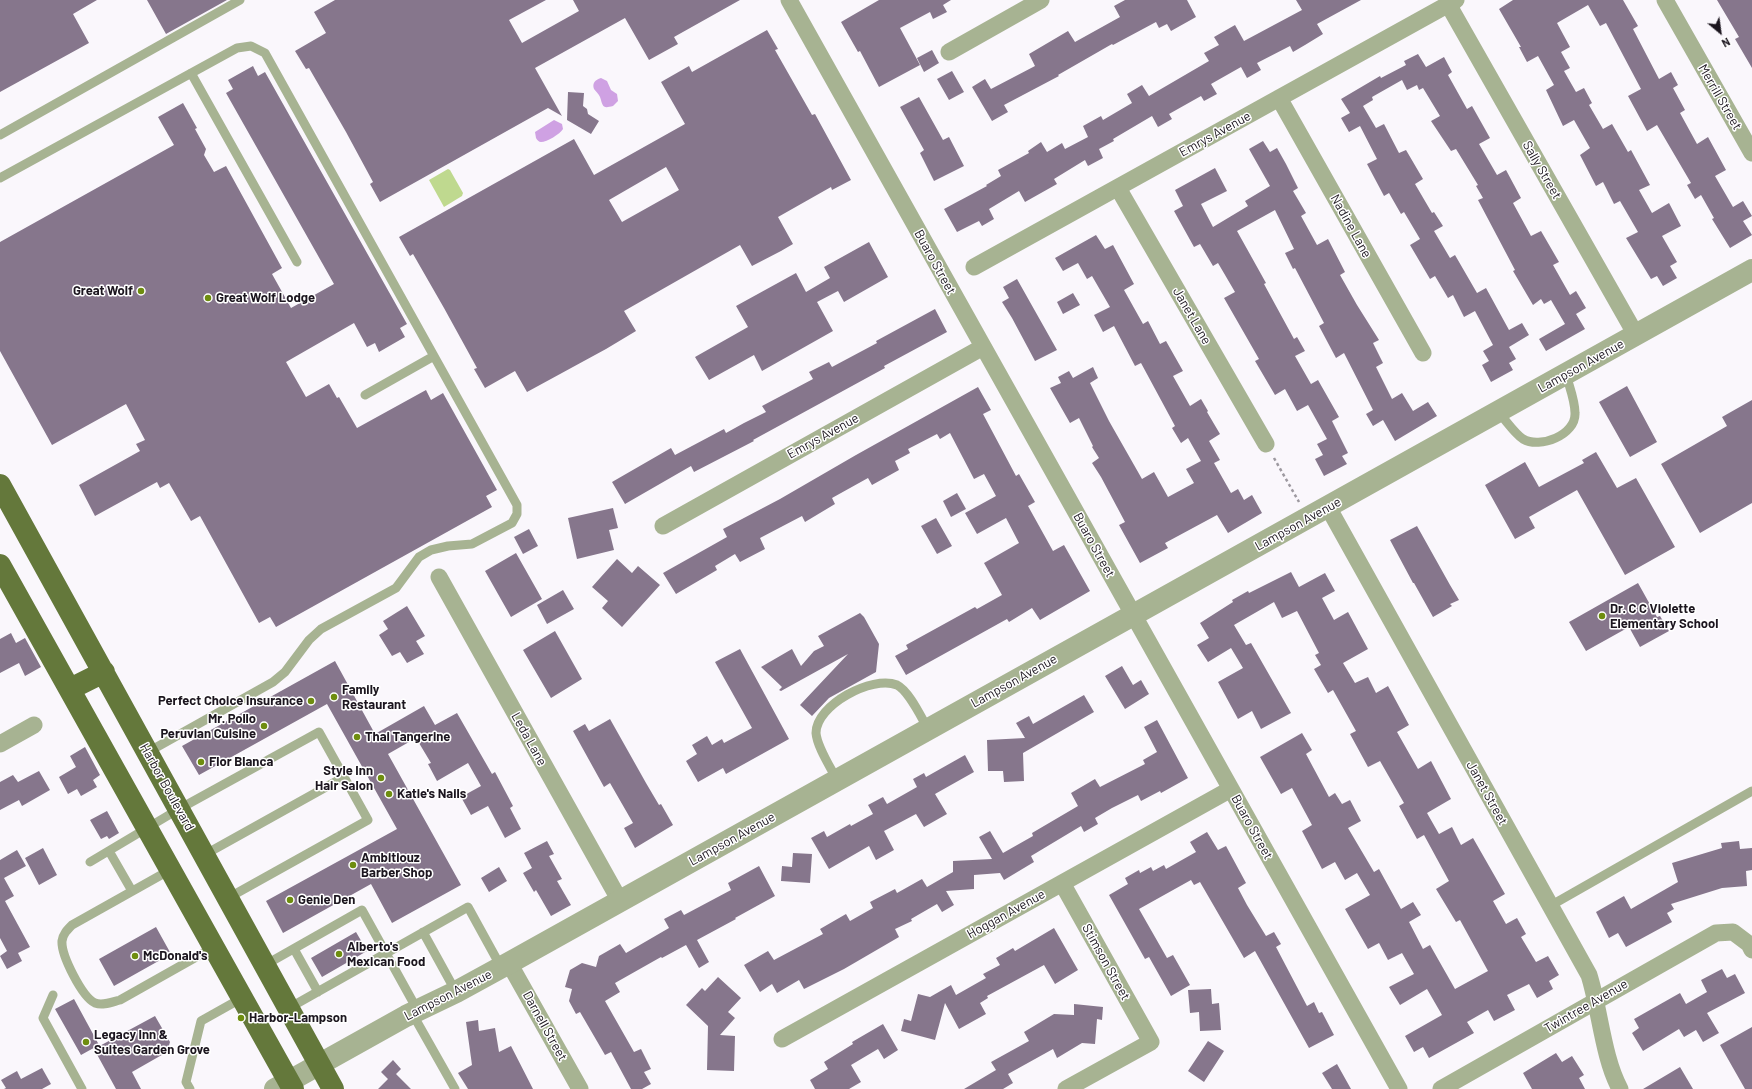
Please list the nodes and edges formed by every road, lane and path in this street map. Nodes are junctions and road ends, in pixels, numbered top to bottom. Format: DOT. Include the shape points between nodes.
graph roads {
  1 [pos="240,0"];
  2 [pos="789,0"];
  3 [pos="1041,0"];
  4 [pos="1665,0"];
  5 [pos="1452,2"];
  6 [pos="949,52"];
  7 [pos="190,74"];
  8 [pos="1279,98"];
  9 [pos="0,135"];
  10 [pos="1752,153"];
  11 [pos="0,178"];
  12 [pos="1118,188"];
  13 [pos="297,262"];
  14 [pos="974,267"];
  15 [pos="1752,270"];
  16 [pos="1636,335"];
  17 [pos="983,347"];
  18 [pos="1423,353"];
  19 [pos="434,356"];
  20 [pos="1566,374"];
  21 [pos="365,395"];
  22 [pos="1498,412"];
  23 [pos="1266,444"];
  24 [pos="0,485"];
  25 [pos="1328,507"];
  26 [pos="1309,518"];
  27 [pos="663,526"];
  28 [pos="0,565"];
  29 [pos="439,577"];
  30 [pos="1133,615"];
  31 [pos="104,672"];
  32 [pos="70,689"];
  33 [pos="34,725"];
  34 [pos="928,729"];
  35 [pos="0,744"];
  36 [pos="148,752"];
  37 [pos="344,777"];
  38 [pos="837,780"];
  39 [pos="1230,789"];
  40 [pos="1752,791"];
  41 [pos="179,809"];
  42 [pos="147,829"];
  43 [pos="109,851"];
  44 [pos="204,855"];
  45 [pos="90,862"];
  46 [pos="170,870"];
  47 [pos="1062,883"];
  48 [pos="132,891"];
  49 [pos="228,898"];
  50 [pos="620,901"];
  51 [pos="1550,906"];
  52 [pos="423,932"];
  53 [pos="214,947"];
  54 [pos="294,949"];
  55 [pos="1752,950"];
  56 [pos="386,953"];
  57 [pos="265,965"];
  58 [pos="505,965"];
  59 [pos="318,992"];
  60 [pos="456,992"];
  61 [pos="53,995"];
  62 [pos="242,998"];
  63 [pos="1596,1000"];
  64 [pos="288,1008"];
  65 [pos="415,1012"];
  66 [pos="782,1039"];
  67 [pos="319,1064"];
  68 [pos="286,1086"];
  69 [pos="82,1089"];
  70 [pos="190,1089"];
  71 [pos="333,1089"];
  72 [pos="455,1089"];
  73 [pos="580,1089"];
  74 [pos="1066,1089"];
  75 [pos="1399,1089"];
  76 [pos="1441,1089"];
  77 [pos="1620,1089"];
  1 -- 9 [label="lane"];
  2 -- 17 [label="street, Buaro Street"];
  3 -- 6 [label="street"];
  4 -- 10 [label="street, Merrill Street"];
  5 -- 8 [label="street, Emrys Avenue"];
  5 -- 16 [label="street, Sally Street"];
  7 -- 11 [label="lane"];
  7 -- 13 [label="lane"];
  7 -- 19 [label="lane" via="237,48 251,46 265,53"];
  8 -- 12 [label="street, Emrys Avenue"];
  8 -- 18 [label="street, Nadine Lane"];
  12 -- 14 [label="street, Emrys Avenue"];
  12 -- 23 [label="street, Janet Lane"];
  15 -- 16 [label="street, Lampson Avenue"];
  16 -- 20 [label="street, Lampson Avenue"];
  17 -- 27 [label="street, Emrys Avenue"];
  17 -- 30 [label="street, Buaro Street"];
  19 -- 21 [label="lane"];
  19 -- 36 [label="lane" via="517,505 517,514 512,522 472,544 442,547 419,557 396,588 321,629 309,640 286,672 273,682"];
  20 -- 22 [label="street, Lampson Avenue"];
  20 -- 22 [label="lane" via="1575,414 1572,424 1556,438 1533,443 1522,438"];
  22 -- 25 [label="street, Lampson Avenue"];
  23 -- 26 [label="path"];
  24 -- 31 [label="main road, Harbor Boulevard"];
  25 -- 26 [label="street, Lampson Avenue"];
  25 -- 51 [label="street, Janet Street"];
  26 -- 30 [label="street, Lampson Avenue"];
  28 -- 32 [label="main road"];
  29 -- 50 [label="street, Leda Lane"];
  30 -- 34 [label="street, Lampson Avenue"];
  30 -- 39 [label="street, Buaro Street"];
  31 -- 32 [label="main road"];
  31 -- 36 [label="main road, Harbor Boulevard"];
  32 -- 42 [label="main road"];
  33 -- 35 [label="street"];
  34 -- 38 [label="street, Lampson Avenue"];
  34 -- 38 [label="lane" via="905,691 897,686 875,683 861,688 838,701 822,717 816,731 817,741"];
  36 -- 41 [label="main road, Harbor Boulevard"];
  37 -- 41 [label="lane" via="319,732"];
  37 -- 44 [label="lane"];
  37 -- 49 [label="lane" via="368,820"];
  38 -- 50 [label="street, Lampson Avenue"];
  39 -- 47 [label="street, Hoggan Avenue"];
  39 -- 75 [label="street, Buaro Street"];
  40 -- 51 [label="lane"];
  41 -- 42 [label="lane"];
  41 -- 44 [label="main road, Harbor Boulevard"];
  42 -- 43 [label="lane"];
  42 -- 46 [label="main road"];
  43 -- 45 [label="lane"];
  43 -- 48 [label="lane"];
  44 -- 49 [label="main road, Harbor Boulevard"];
  46 -- 48 [label="lane"];
  46 -- 53 [label="main road"];
  47 -- 66 [label="street, Hoggan Avenue"];
  47 -- 74 [label="street, Stimson Street" via="1151,1042"];
  48 -- 53 [label="lane" via="72,925 62,939 62,951 66,960 86,996 96,1003 108,1004 120,1000"];
  49 -- 57 [label="main road, Harbor Boulevard"];
  50 -- 58 [label="street, Lampson Avenue"];
  51 -- 63 [label="street, Janet Street" via="1589,976"];
  52 -- 56 [label="lane"];
  52 -- 58 [label="lane" via="468,907"];
  52 -- 60 [label="lane"];
  53 -- 62 [label="main road"];
  54 -- 56 [label="lane" via="362,910"];
  54 -- 57 [label="lane"];
  54 -- 59 [label="lane"];
  55 -- 63 [label="street, Twintree Avenue" via="1733,932 1716,933"];
  56 -- 59 [label="lane"];
  56 -- 65 [label="lane"];
  57 -- 64 [label="main road, Harbor Boulevard"];
  58 -- 60 [label="street, Lampson Avenue"];
  58 -- 73 [label="street, Darnell Street"];
  59 -- 64 [label="lane"];
  60 -- 65 [label="street, Lampson Avenue"];
  61 -- 69 [label="lane" via="43,1018"];
  62 -- 68 [label="main road"];
  62 -- 70 [label="lane" via="201,1022 186,1082"];
  63 -- 76 [label="street, Twintree Avenue"];
  63 -- 77 [label="street, Janet Street" via="1609,1059"];
  64 -- 67 [label="main road, Harbor Boulevard"];
  65 -- 67 [label="street, Lampson Avenue"];
  65 -- 72 [label="lane"];
  67 -- 68 [label="street, Lampson Avenue"];
  67 -- 71 [label="main road, Harbor Boulevard"];
}
